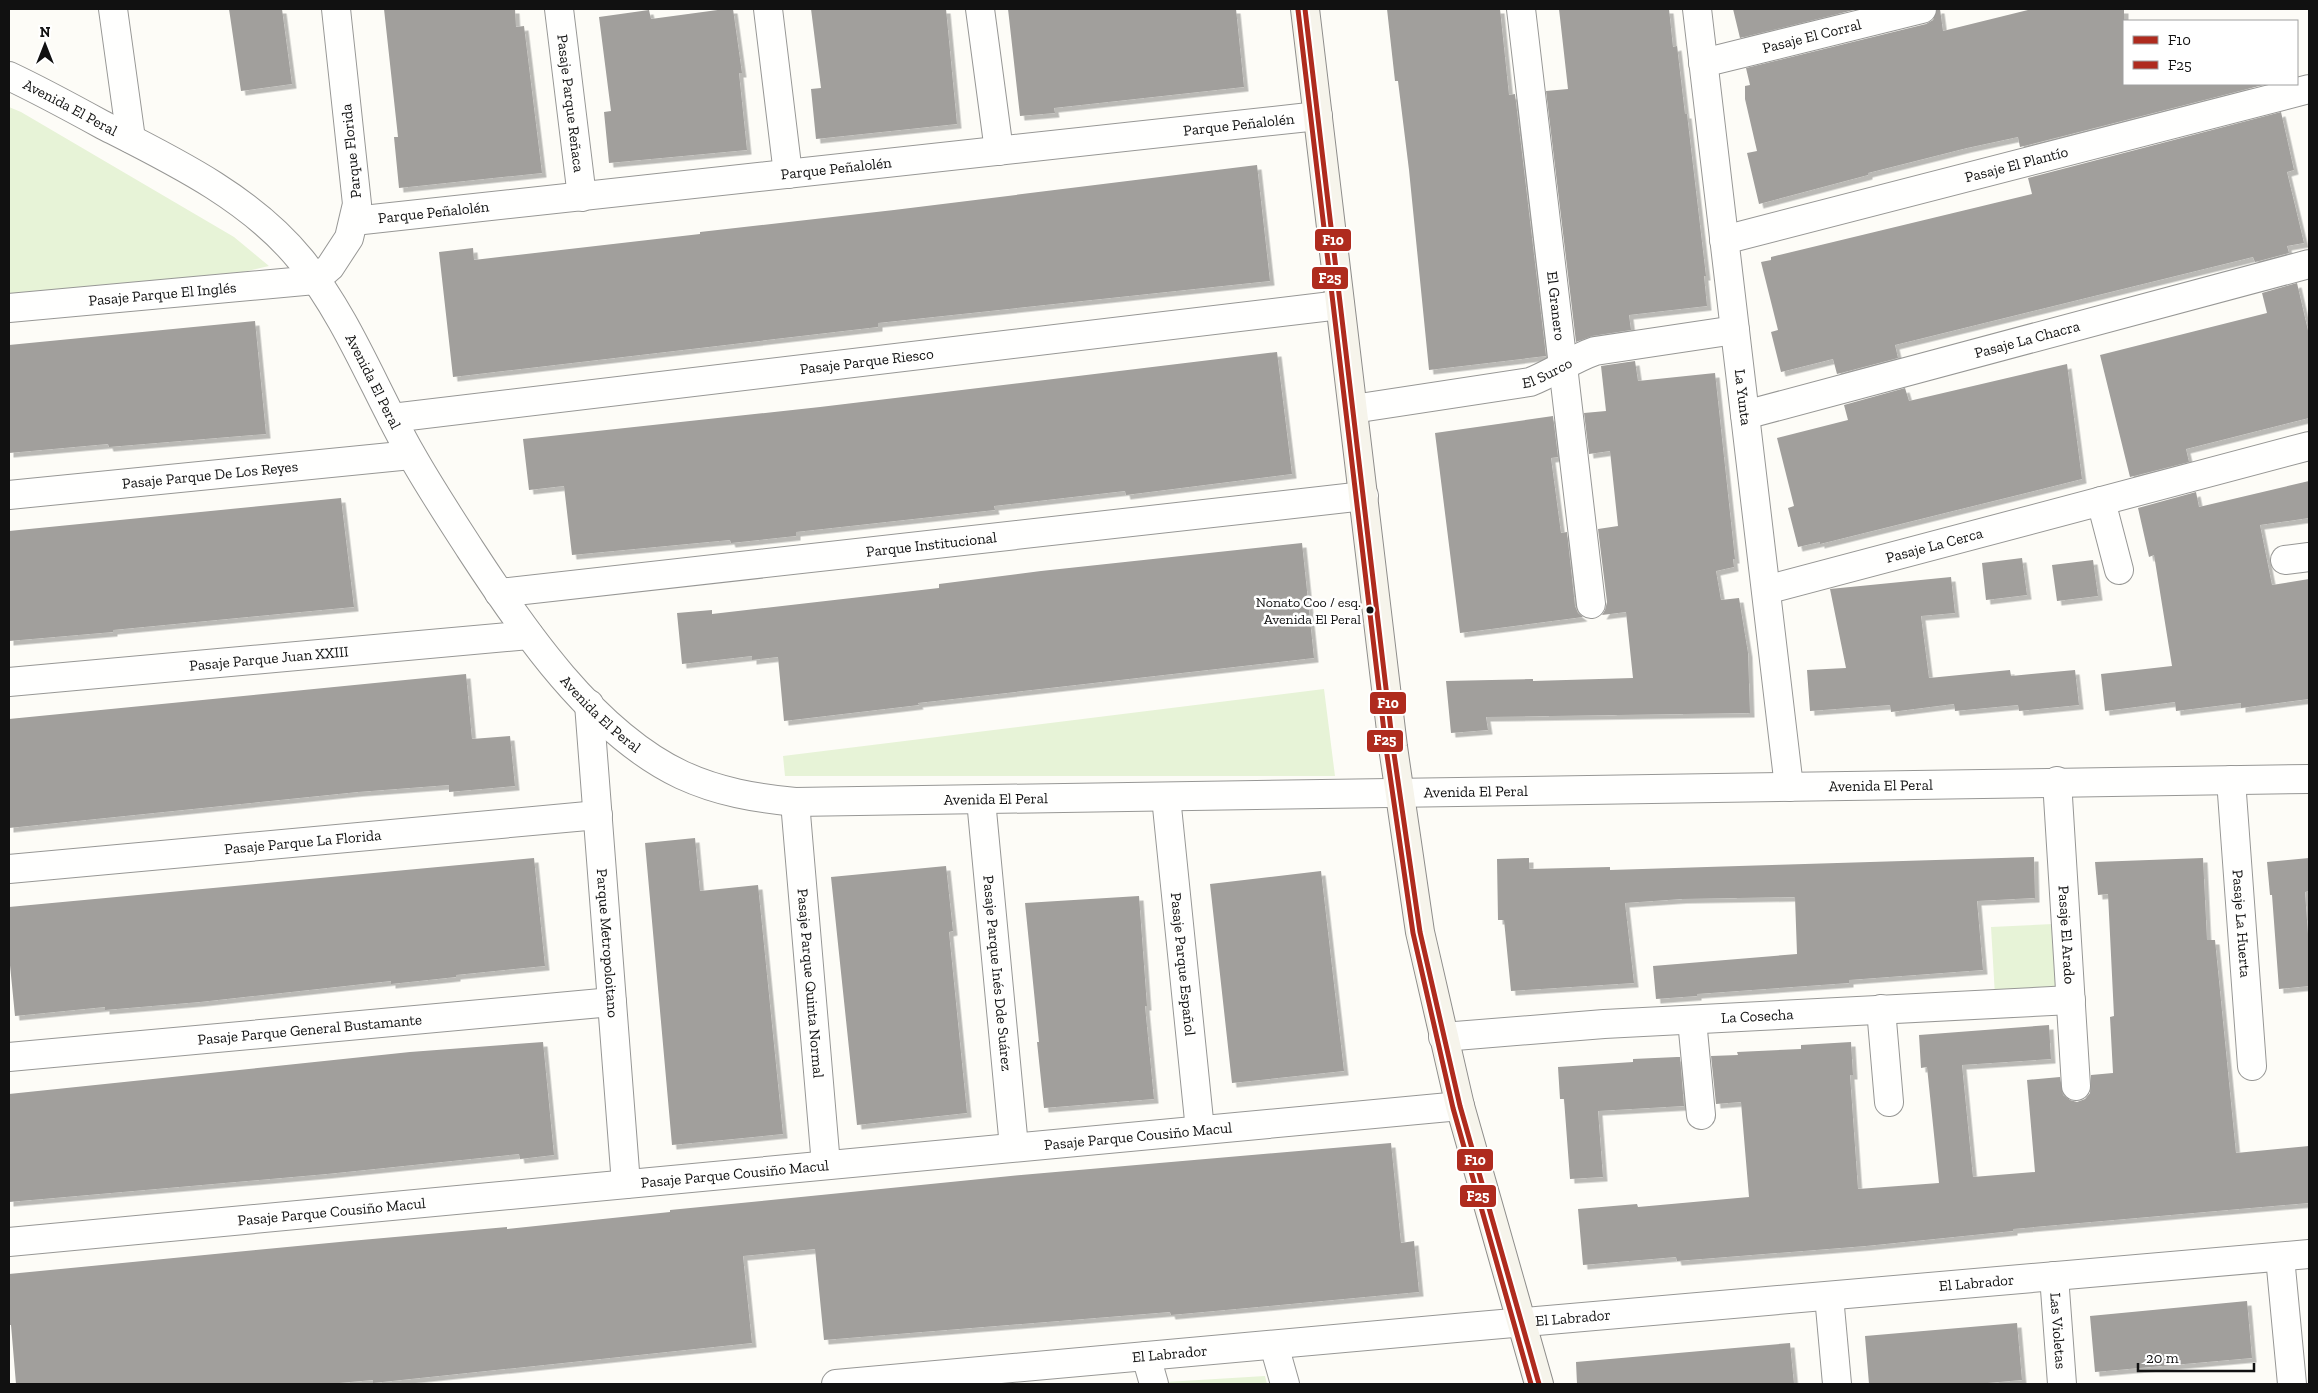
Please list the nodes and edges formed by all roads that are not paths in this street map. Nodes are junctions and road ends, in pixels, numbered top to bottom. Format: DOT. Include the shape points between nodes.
graph roads {
  1 [pos="113,9"];
  2 [pos="336,9"];
  3 [pos="559,9"];
  4 [pos="768,9"];
  5 [pos="980,9"];
  6 [pos="1305,9"];
  7 [pos="1521,9"];
  8 [pos="1697,9"];
  9 [pos="1922,9"];
  10 [pos="1703,63"];
  11 [pos="9,76"];
  12 [pos="2309,89"];
  13 [pos="1318,116"];
  14 [pos="131,139"];
  15 [pos="999,151"];
  16 [pos="788,174"];
  17 [pos="582,197"];
  18 [pos="354,221"];
  19 [pos="1724,240"];
  20 [pos="2309,264"];
  21 [pos="315,280"];
  22 [pos="1340,305"];
  23 [pos="9,308"];
  24 [pos="1735,330"];
  25 [pos="1563,366"];
  26 [pos="1354,409"];
  27 [pos="1745,415"];
  28 [pos="392,418"];
  29 [pos="2309,446"];
  30 [pos="412,455"];
  31 [pos="9,495"];
  32 [pos="1364,496"];
  33 [pos="2101,501"];
  34 [pos="2119,570"];
  35 [pos="1766,590"];
  36 [pos="498,593"];
  37 [pos="1591,604"];
  38 [pos="529,635"];
  39 [pos="9,682"];
  40 [pos="589,704"];
  41 [pos="2309,779"];
  42 [pos="2231,780"];
  43 [pos="2057,781"];
  44 [pos="1789,787"];
  45 [pos="1399,794"];
  46 [pos="1166,797"];
  47 [pos="981,800"];
  48 [pos="795,802"];
  49 [pos="598,815"];
  50 [pos="9,869"];
  51 [pos="2071,1000"];
  52 [pos="612,1002"];
  53 [pos="1881,1010"];
  54 [pos="1692,1020"];
  55 [pos="1443,1037"];
  56 [pos="9,1057"];
  57 [pos="2252,1066"];
  58 [pos="2076,1086"];
  59 [pos="1889,1102"];
  60 [pos="1460,1106"];
  61 [pos="1701,1115"];
  62 [pos="1200,1130"];
  63 [pos="1014,1147"];
  64 [pos="826,1165"];
  65 [pos="626,1184"];
  66 [pos="9,1242"];
  67 [pos="2309,1254"];
  68 [pos="2280,1257"];
  69 [pos="2054,1276"];
  70 [pos="1829,1296"];
  71 [pos="1522,1322"];
  72 [pos="1274,1345"];
  73 [pos="1146,1356"];
  74 [pos="930,1380"];
  75 [pos="836,1384"];
  76 [pos="1154,1384"];
  77 [pos="1285,1384"];
  78 [pos="1539,1384"];
  79 [pos="1837,1384"];
  80 [pos="2062,1384"];
  81 [pos="2292,1384"];
  1 -- 14 [label="street"];
  2 -- 18 [label="street, Parque Florida" via="356,186"];
  3 -- 17 [label="street, Pasaje Parque Reñaca"];
  4 -- 16 [label="street"];
  5 -- 15 [label="street"];
  6 -- 13 [label="main road"];
  7 -- 25 [label="street, El Granero"];
  8 -- 10 [label="street, La Yunta"];
  9 -- 10 [label="street, Pasaje El Corral"];
  10 -- 19 [label="street, La Yunta"];
  11 -- 14 [label="street, Avenida El Peral"];
  12 -- 19 [label="street, Pasaje El Plantío"];
  13 -- 15 [label="street, Parque Peñalolén"];
  13 -- 22 [label="main road"];
  14 -- 21 [label="street, Avenida El Peral" via="240,204 271,228 300,258"];
  15 -- 16 [label="street, Parque Peñalolén"];
  16 -- 17 [label="street, Parque Peñalolén"];
  17 -- 18 [label="street, Parque Peñalolén"];
  18 -- 21 [label="street, Parque Florida" via="341,252"];
  19 -- 24 [label="street, La Yunta"];
  20 -- 27 [label="street, Pasaje La Chacra"];
  21 -- 23 [label="street, Pasaje Parque El Inglés"];
  21 -- 28 [label="street, Avenida El Peral" via="349,331"];
  22 -- 26 [label="main road"];
  22 -- 28 [label="street, Pasaje Parque Riesco"];
  24 -- 25 [label="street, El Surco" via="1595,351"];
  24 -- 27 [label="street, La Yunta"];
  25 -- 26 [label="street, El Surco" via="1530,382"];
  25 -- 37 [label="street, El Granero"];
  26 -- 32 [label="main road"];
  27 -- 35 [label="street, La Yunta"];
  28 -- 30 [label="street, Avenida El Peral"];
  29 -- 33 [label="street, Pasaje La Cerca"];
  30 -- 31 [label="street, Pasaje Parque De Los Reyes"];
  30 -- 36 [label="street, Avenida El Peral"];
  32 -- 36 [label="street, Parque Institucional"];
  32 -- 45 [label="main road"];
  33 -- 34 [label="street"];
  33 -- 35 [label="street, Pasaje La Cerca"];
  35 -- 44 [label="street, La Yunta"];
  36 -- 38 [label="street, Avenida El Peral"];
  38 -- 39 [label="street, Pasaje Parque Juan XXIII"];
  38 -- 40 [label="street, Avenida El Peral"];
  40 -- 48 [label="street, Avenida El Peral" via="616,732 681,774 753,798"];
  40 -- 49 [label="street, Parque Metropoloitano"];
  41 -- 42 [label="street, Avenida El Peral"];
  42 -- 43 [label="street, Avenida El Peral"];
  42 -- 57 [label="street, Pasaje La Huerta"];
  43 -- 44 [label="street, Avenida El Peral"];
  43 -- 51 [label="street, Pasaje El Arado"];
  44 -- 45 [label="street, Avenida El Peral"];
  45 -- 46 [label="street, Avenida El Peral"];
  45 -- 55 [label="main road" via="1420,932"];
  46 -- 47 [label="street, Avenida El Peral"];
  46 -- 62 [label="street, Pasaje Parque Español"];
  47 -- 48 [label="street, Avenida El Peral"];
  47 -- 63 [label="street, Pasaje Parque Inés Dde Suárez"];
  48 -- 64 [label="street, Pasaje Parque Quinta Normal"];
  49 -- 50 [label="street, Pasaje Parque La Florida"];
  49 -- 52 [label="street, Parque Metropoloitano"];
  51 -- 53 [label="street, La Cosecha"];
  51 -- 58 [label="street, Pasaje El Arado"];
  52 -- 56 [label="street, Pasaje Parque General Bustamante"];
  52 -- 65 [label="street, Parque Metropoloitano"];
  53 -- 54 [label="street, La Cosecha"];
  53 -- 59 [label="street"];
  54 -- 55 [label="street, La Cosecha"];
  54 -- 61 [label="street"];
  55 -- 60 [label="main road"];
  60 -- 62 [label="street, Pasaje Parque Cousiño Macul"];
  60 -- 71 [label="main road"];
  62 -- 63 [label="street, Pasaje Parque Cousiño Macul"];
  63 -- 64 [label="street, Pasaje Parque Cousiño Macul"];
  64 -- 65 [label="street, Pasaje Parque Cousiño Macul"];
  65 -- 66 [label="street, Pasaje Parque Cousiño Macul"];
  67 -- 68 [label="street, El Labrador"];
  68 -- 69 [label="street, El Labrador"];
  68 -- 81 [label="street"];
  69 -- 70 [label="street, El Labrador"];
  69 -- 80 [label="street, Las Violetas"];
  70 -- 71 [label="street, El Labrador"];
  70 -- 79 [label="street"];
  71 -- 72 [label="street, El Labrador"];
  71 -- 78 [label="main road"];
  72 -- 73 [label="street, El Labrador"];
  72 -- 77 [label="street"];
  73 -- 74 [label="street, El Labrador"];
  73 -- 76 [label="street"];
  74 -- 75 [label="street, El Labrador"];
}
